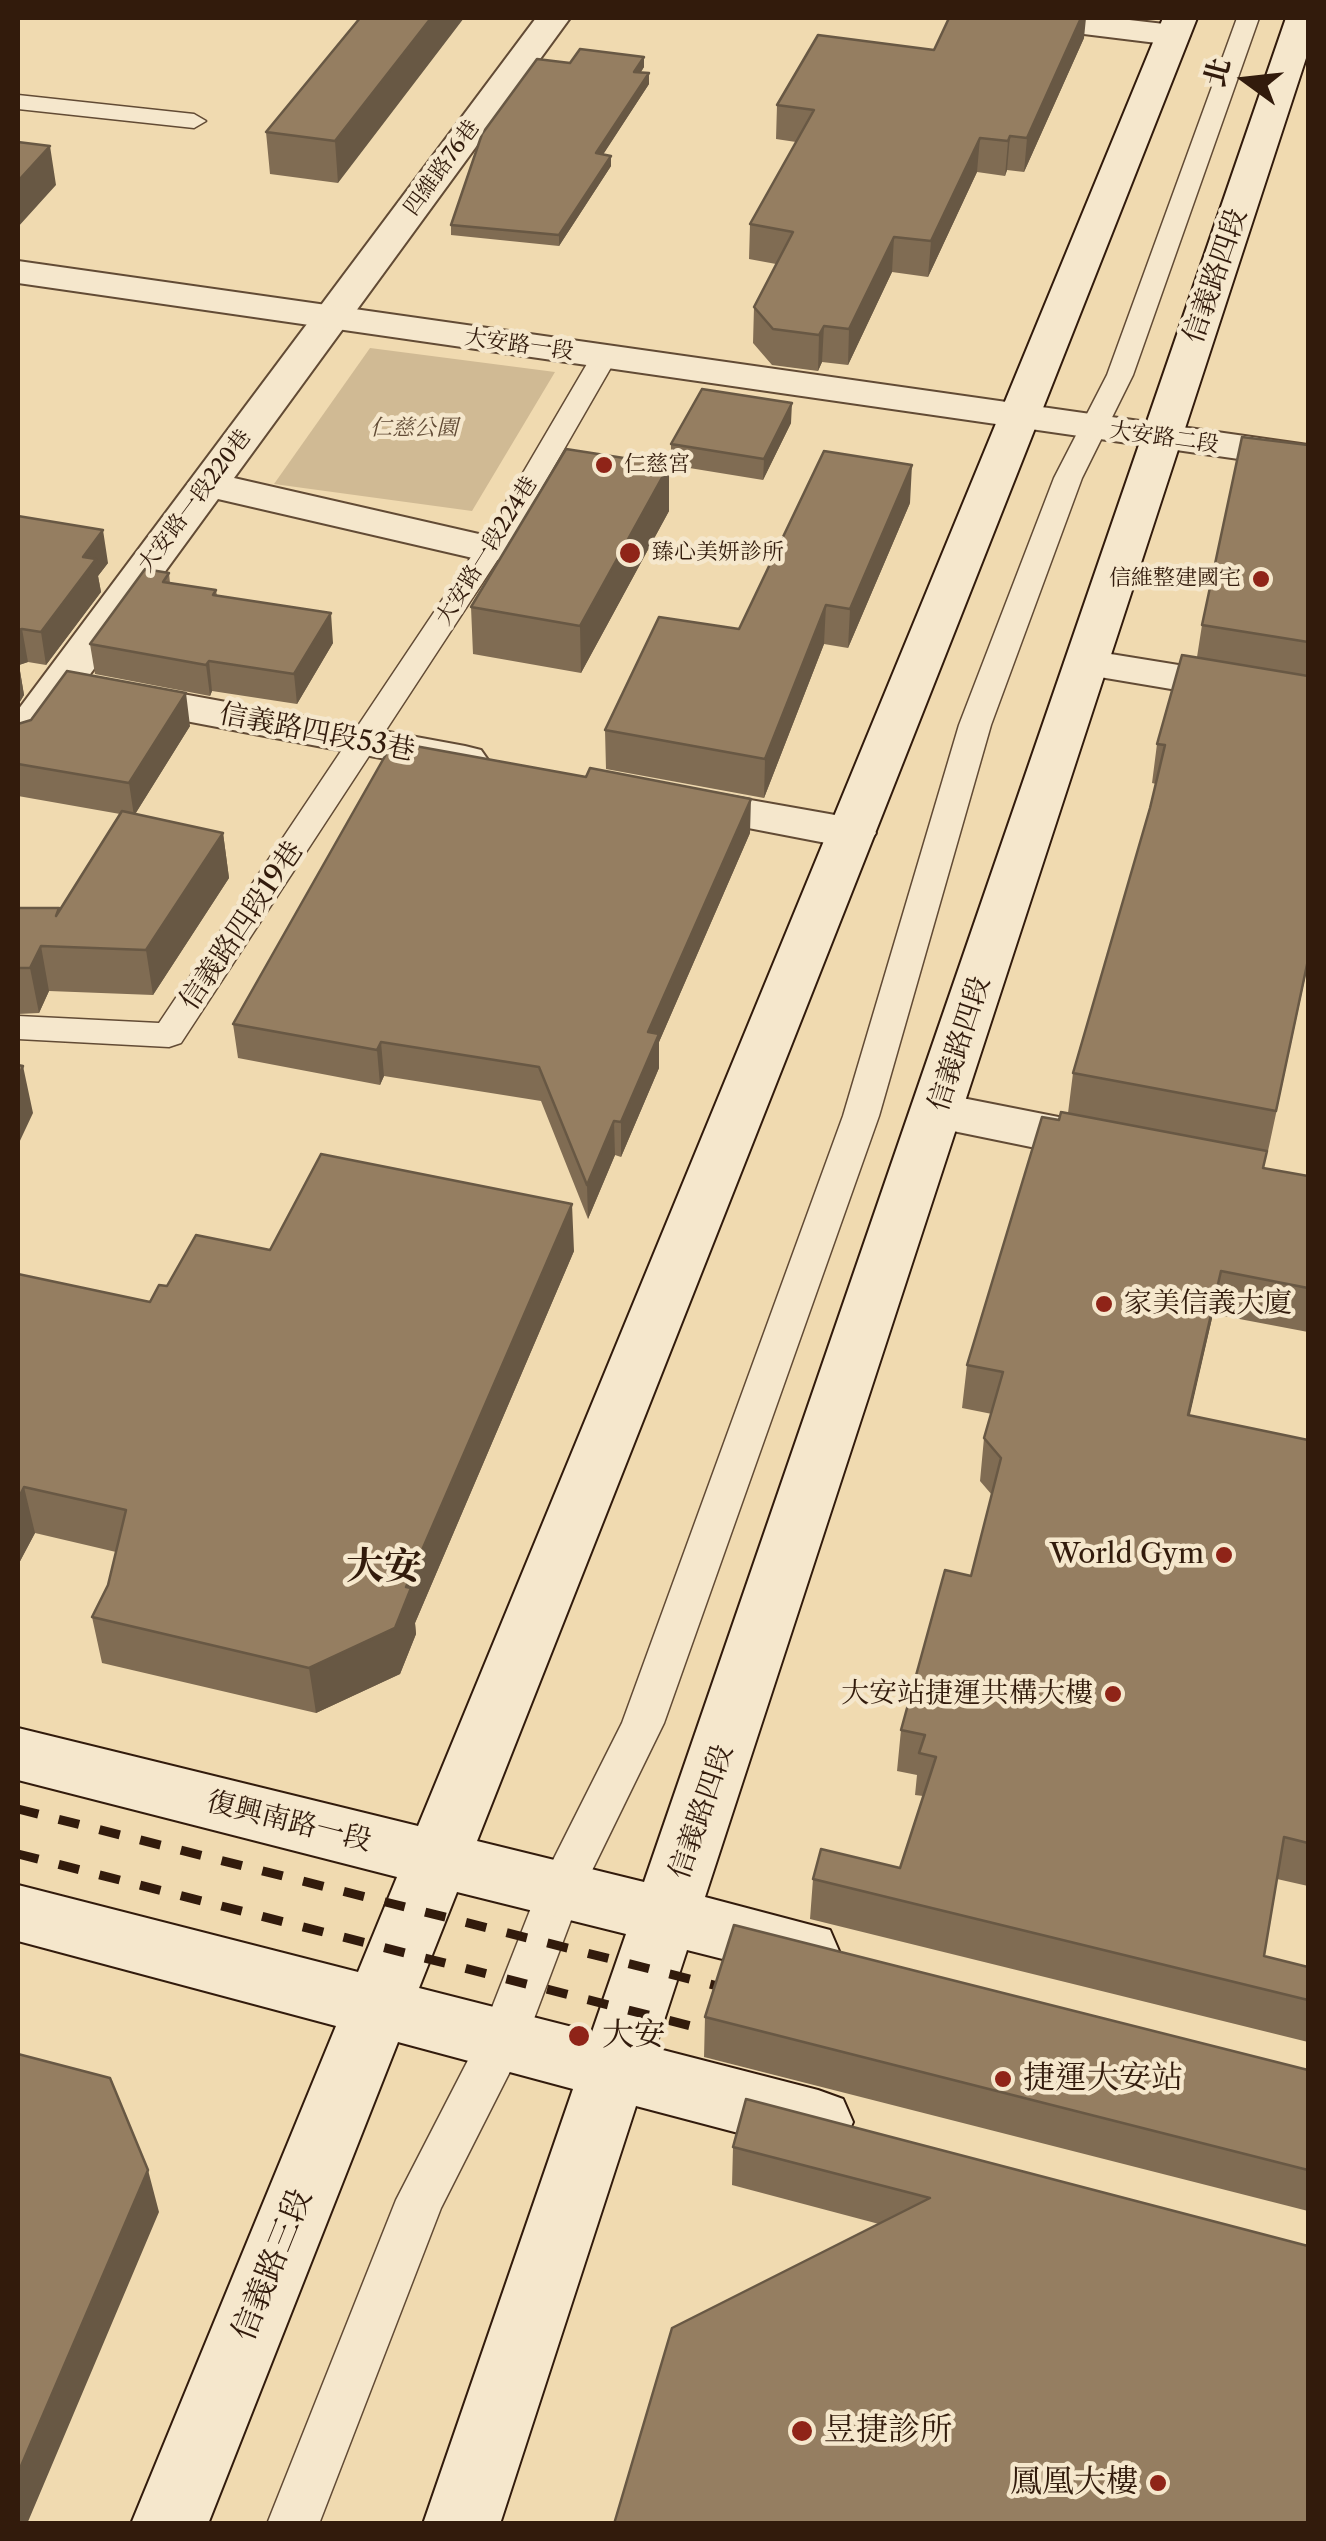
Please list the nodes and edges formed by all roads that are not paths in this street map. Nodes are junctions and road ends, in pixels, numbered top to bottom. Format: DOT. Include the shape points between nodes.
graph roads {
  1 [pos="553,18"];
  2 [pos="1035,18"];
  3 [pos="1248,18"];
  4 [pos="1303,18"];
  5 [pos="1177,26"];
  6 [pos="1297,71"];
  7 [pos="18,102"];
  8 [pos="194,121"];
  9 [pos="18,272"];
  10 [pos="331,318"];
  11 [pos="604,357"];
  12 [pos="1020,417"];
  13 [pos="1094,428"];
  14 [pos="1162,438"];
  15 [pos="1308,458"];
  16 [pos="207,484"];
  17 [pos="490,549"];
  18 [pos="1086,663"];
  19 [pos="38,681"];
  20 [pos="1308,699"];
  21 [pos="18,741"];
  22 [pos="366,742"];
  23 [pos="501,767"];
  24 [pos="636,793"];
  25 [pos="852,832"];
  26 [pos="18,1028"];
  27 [pos="937,1111"];
  28 [pos="1157,1153"];
  29 [pos="18,1754"];
  30 [pos="438,1859"];
  31 [pos="560,1890"];
  32 [pos="18,1913"];
  33 [pos="666,1916"];
  34 [pos="870,1967"];
  35 [pos="375,2007"];
  36 [pos="503,2040"];
  37 [pos="614,2070"];
  38 [pos="886,2140"];
  39 [pos="169,2524"];
  40 [pos="293,2524"];
  41 [pos="461,2524"];
  1 -- 10 [label="main road, 四維路76巷"];
  2 -- 5 [label="main road"];
  3 -- 13 [label="lane, 信義路四段" via="1120,375"];
  4 -- 6 [label="main road, 信義路四段"];
  5 -- 12 [label="main road"];
  6 -- 14 [label="main road, 信義路四段"];
  7 -- 8 [label="lane"];
  9 -- 10 [label="main road, 大安路一段"];
  10 -- 11 [label="main road, 大安路一段"];
  10 -- 16 [label="main road, 大安路一段220巷"];
  11 -- 12 [label="main road, 大安路一段"];
  11 -- 17 [label="lane, 大安路一段224巷"];
  12 -- 13 [label="main road, 大安路二段"];
  12 -- 25 [label="main road"];
  13 -- 14 [label="main road, 大安路二段"];
  13 -- 31 [label="lane, 信義路四段" via="1068,478 976,725 861,1116 642,1723"];
  14 -- 15 [label="main road, 大安路二段"];
  14 -- 18 [label="main road, 信義路四段"];
  16 -- 17 [label="main road"];
  16 -- 19 [label="main road, 大安路一段220巷"];
  17 -- 22 [label="lane, 大安路一段224巷"];
  18 -- 20 [label="main road"];
  18 -- 27 [label="main road, 信義路四段"];
  19 -- 21 [label="main road, 大安路一段220巷"];
  19 -- 22 [label="main road, 信義路四段53巷"];
  22 -- 23 [label="main road, 信義路四段53巷"];
  22 -- 26 [label="lane, 信義路四段19巷" via="169,1034"];
  24 -- 25 [label="main road"];
  25 -- 30 [label="main road"];
  27 -- 28 [label="main road"];
  27 -- 33 [label="main road, 信義路四段"];
  29 -- 30 [label="main road, 復興南路一段"];
  30 -- 31 [label="main road, 復興南路一段"];
  30 -- 35 [label="main road"];
  31 -- 33 [label="main road, 復興南路一段"];
  31 -- 36 [label="lane, 信義路四段"];
  32 -- 35 [label="main road"];
  33 -- 34 [label="main road, 復興南路一段"];
  33 -- 37 [label="main road, 信義路四段"];
  35 -- 36 [label="main road"];
  35 -- 39 [label="main road, 信義路三段"];
  36 -- 37 [label="main road"];
  36 -- 40 [label="lane" via="420,2200"];
  37 -- 38 [label="main road"];
  37 -- 41 [label="main road"];
}
